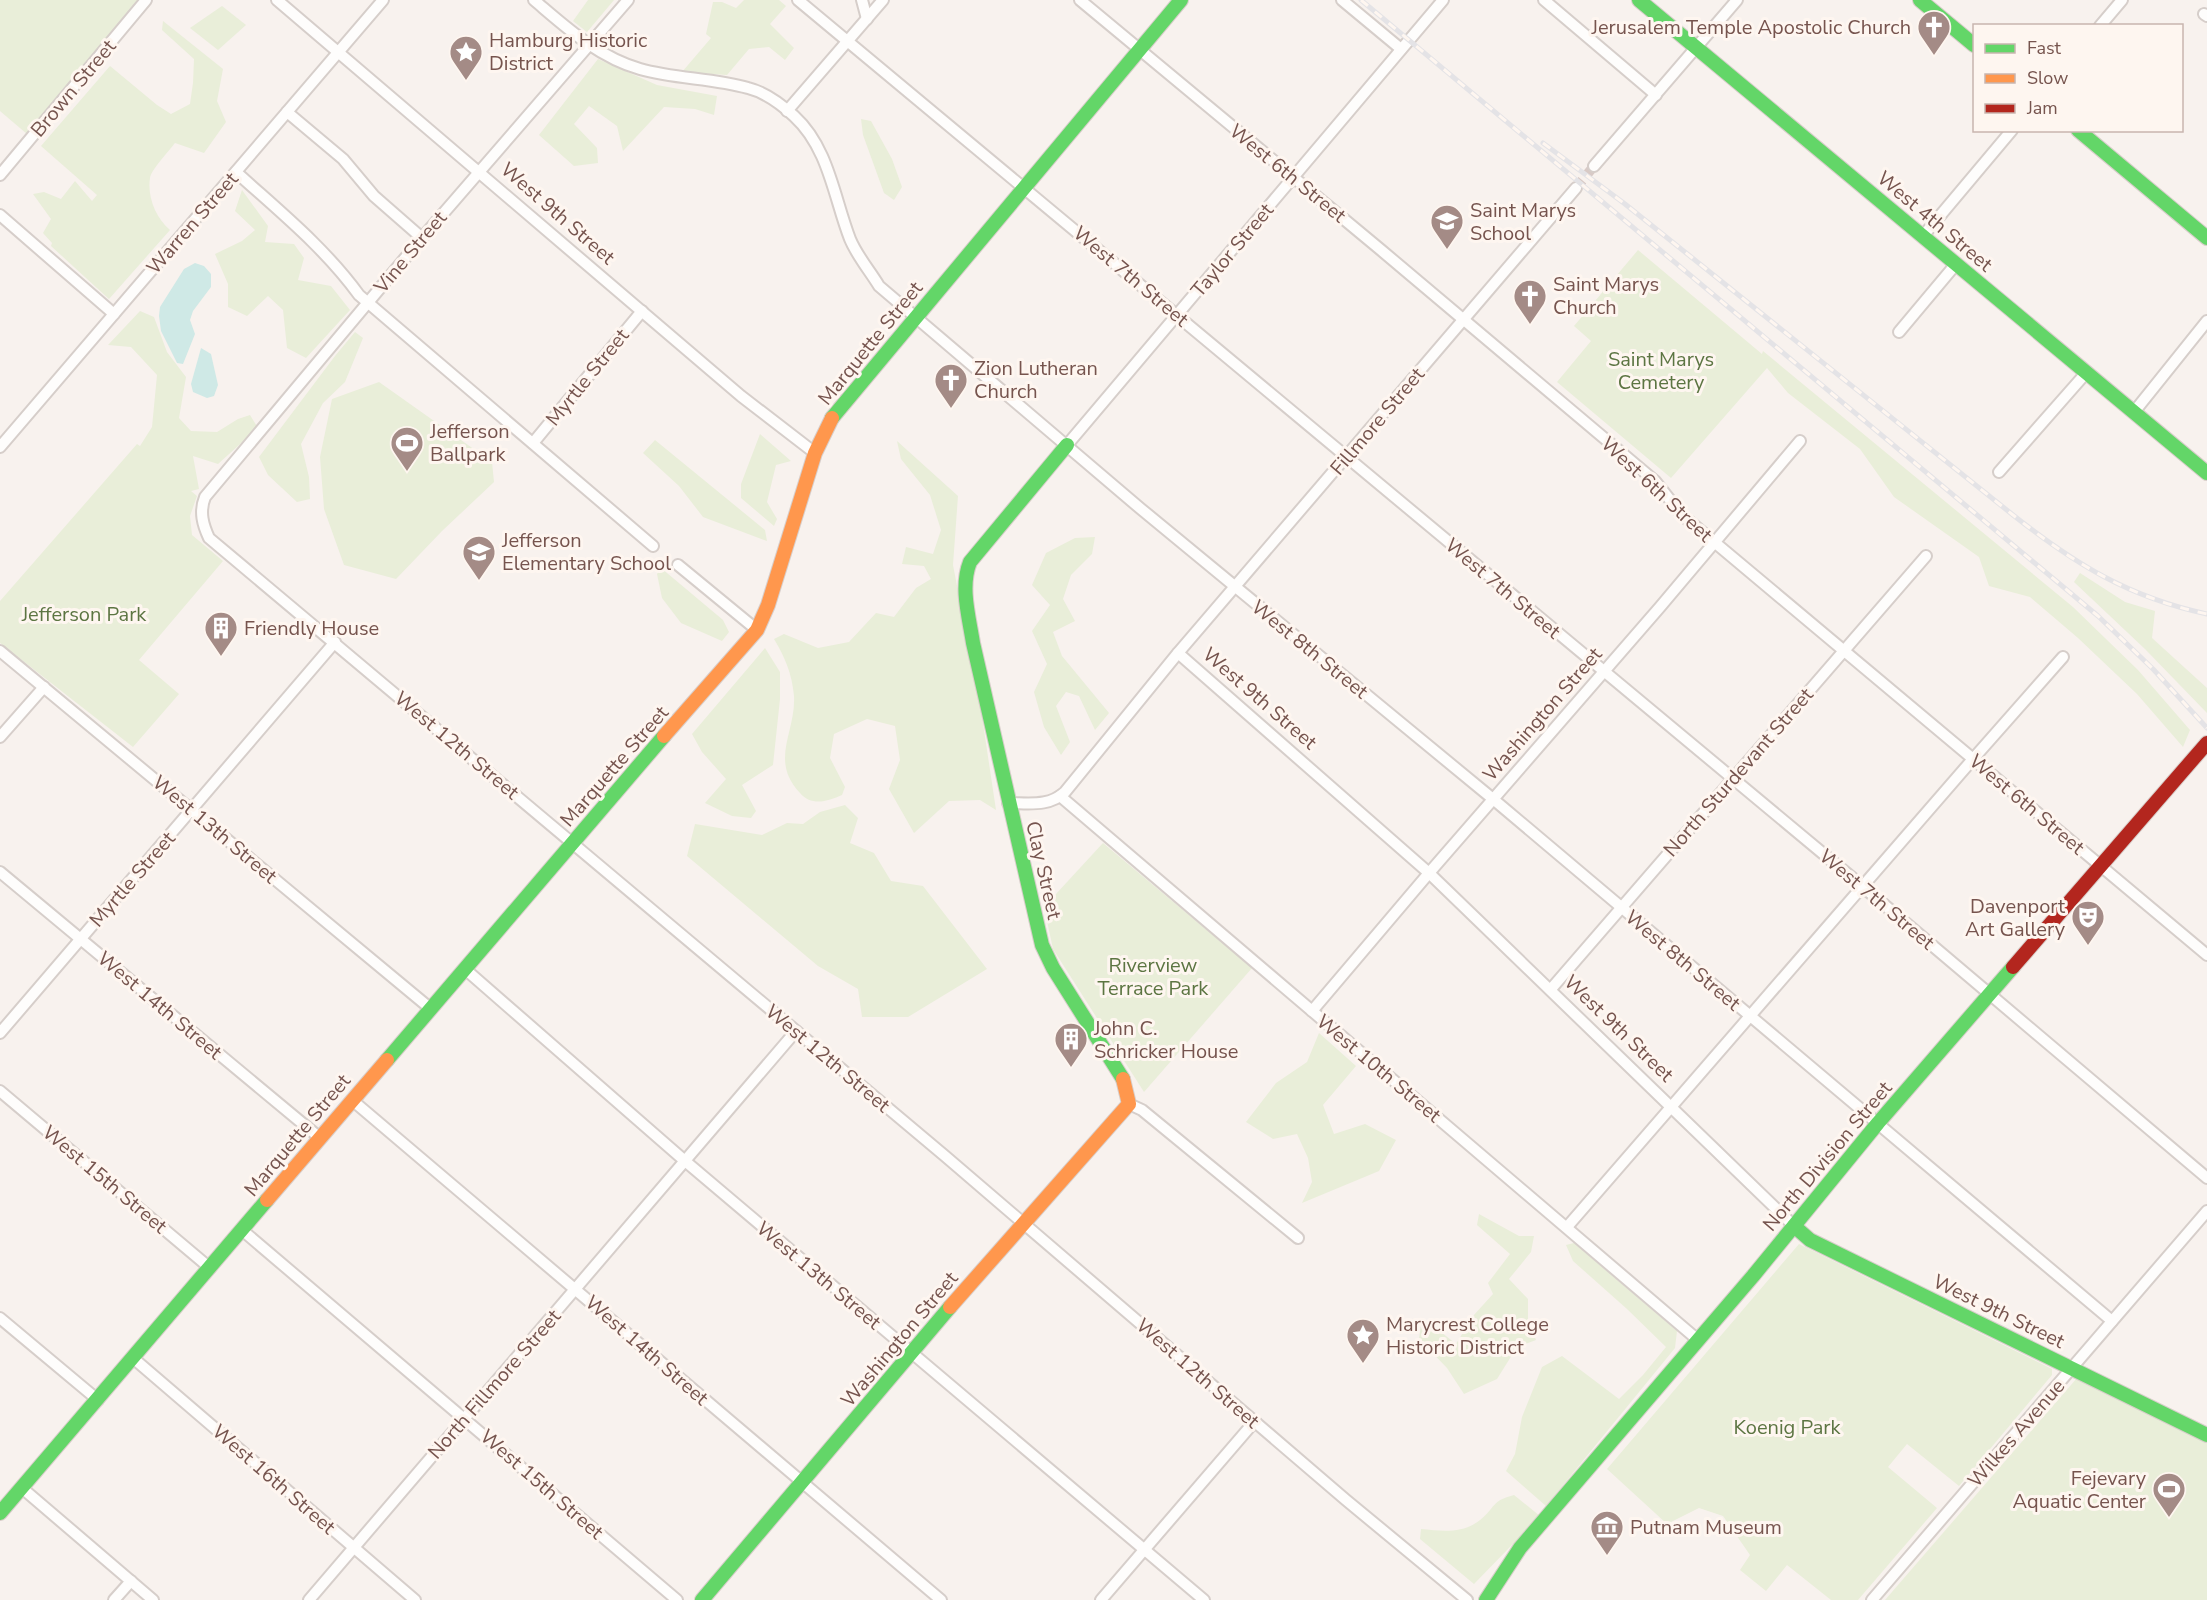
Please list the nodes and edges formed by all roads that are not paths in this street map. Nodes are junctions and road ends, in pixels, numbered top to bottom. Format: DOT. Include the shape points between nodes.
graph roads {
  1 [pos="146,0"];
  2 [pos="277,0"];
  3 [pos="383,0"];
  4 [pos="534,0"];
  5 [pos="628,0"];
  6 [pos="798,0"];
  7 [pos="862,0"];
  8 [pos="883,0"];
  9 [pos="1080,0"];
  10 [pos="1181,0"];
  11 [pos="1342,0"];
  12 [pos="1443,0"];
  13 [pos="1544,0"];
  14 [pos="1639,0"];
  15 [pos="1737,0"];
  16 [pos="1920,0"];
  17 [pos="2121,0"];
  18 [pos="867,19"];
  19 [pos="2102,24"];
  20 [pos="847,42"];
  21 [pos="1973,44"];
  22 [pos="589,45"];
  23 [pos="1696,48"];
  24 [pos="1139,50"];
  25 [pos="1401,50"];
  26 [pos="339,52"];
  27 [pos="1656,95"];
  28 [pos="787,111"];
  29 [pos="287,112"];
  30 [pos="2010,132"];
  31 [pos="2080,132"];
  32 [pos="1594,166"];
  33 [pos="479,171"];
  34 [pos="236,172"];
  35 [pos="0,175"];
  36 [pos="1293,178"];
  37 [pos="1024,187"];
  38 [pos="1576,188"];
  39 [pos="0,215"];
  40 [pos="1923,236"];
  41 [pos="422,238"];
  42 [pos="2207,238"];
  43 [pos="1956,264"];
  44 [pos="368,302"];
  45 [pos="642,311"];
  46 [pos="114,314"];
  47 [pos="1177,315"];
  48 [pos="915,317"];
  49 [pos="1463,319"];
  50 [pos="2207,321"];
  51 [pos="1899,332"];
  52 [pos="2086,373"];
  53 [pos="2134,412"];
  54 [pos="1800,441"];
  55 [pos="533,443"];
  56 [pos="1067,446"];
  57 [pos="0,447"];
  58 [pos="815,453"];
  59 [pos="1348,457"];
  60 [pos="1999,472"];
  61 [pos="2207,473"];
  62 [pos="202,511"];
  63 [pos="1714,543"];
  64 [pos="653,546"];
  65 [pos="1926,556"];
  66 [pos="678,565"];
  67 [pos="1235,587"];
  68 [pos="757,630"];
  69 [pos="335,642"];
  70 [pos="0,651"];
  71 [pos="1843,651"];
  72 [pos="1178,653"];
  73 [pos="2063,657"];
  74 [pos="1604,672"];
  75 [pos="44,687"];
  76 [pos="0,737"];
  77 [pos="2207,743"];
  78 [pos="1972,759"];
  79 [pos="1732,779"];
  80 [pos="1060,796"];
  81 [pos="1493,799"];
  82 [pos="1008,803"];
  83 [pos="192,810"];
  84 [pos="574,843"];
  85 [pos="2102,866"];
  86 [pos="0,872"];
  87 [pos="1429,873"];
  88 [pos="1862,886"];
  89 [pos="1621,907"];
  90 [pos="81,939"];
  91 [pos="2207,955"];
  92 [pos="465,969"];
  93 [pos="1551,989"];
  94 [pos="1990,995"];
  95 [pos="431,1009"];
  96 [pos="1312,1011"];
  97 [pos="1750,1015"];
  98 [pos="796,1031"];
  99 [pos="0,1033"];
  100 [pos="0,1091"];
  101 [pos="352,1100"];
  102 [pos="1129,1104"];
  103 [pos="1671,1106"];
  104 [pos="1878,1123"];
  105 [pos="320,1138"];
  106 [pos="686,1161"];
  107 [pos="2207,1178"];
  108 [pos="2207,1211"];
  109 [pos="1023,1224"];
  110 [pos="1794,1226"];
  111 [pos="1567,1227"];
  112 [pos="242,1230"];
  113 [pos="1298,1238"];
  114 [pos="210,1268"];
  115 [pos="576,1289"];
  116 [pos="0,1318"];
  117 [pos="2112,1321"];
  118 [pos="1698,1340"];
  119 [pos="912,1353"];
  120 [pos="134,1358"];
  121 [pos="2072,1368"];
  122 [pos="98,1400"];
  123 [pos="465,1418"];
  124 [pos="1255,1421"];
  125 [pos="2207,1435"];
  126 [pos="803,1483"];
  127 [pos="22,1488"];
  128 [pos="0,1513"];
  129 [pos="354,1547"];
  130 [pos="1144,1550"];
  131 [pos="130,1581"];
  132 [pos="114,1600"];
  133 [pos="153,1600"];
  134 [pos="309,1600"];
  135 [pos="415,1600"];
  136 [pos="677,1600"];
  137 [pos="702,1600"];
  138 [pos="941,1600"];
  139 [pos="1101,1600"];
  140 [pos="1204,1600"];
  141 [pos="1467,1600"];
  142 [pos="1486,1600"];
  143 [pos="1872,1600"];
  1 -- 35 [label="street, Brown Street"];
  2 -- 26 [label="street, West 9th Street"];
  3 -- 26 [label="street, Warren Street"];
  4 -- 22 [label="street, West 8th Street"];
  5 -- 22 [label="street, Vine Street"];
  6 -- 20 [label="street, West 7th Street"];
  7 -- 18 [label="street"];
  8 -- 18 [label="street"];
  9 -- 24 [label="street, West 6th Street"];
  10 -- 24 [label="street, Marquette Street"];
  11 -- 25 [label="street"];
  12 -- 25 [label="street, Taylor Street"];
  13 -- 27 [label="street"];
  14 -- 23 [label="street, West 4th Street"];
  15 -- 23 [label="street"];
  16 -- 21 [label="street"];
  17 -- 19 [label="street"];
  18 -- 20 [label="street"];
  20 -- 28 [label="street"];
  20 -- 37 [label="street, West 7th Street"];
  22 -- 28 [label="street, West 8th Street" via="640,69 749,88"];
  22 -- 33 [label="street, Vine Street"];
  23 -- 27 [label="street"];
  23 -- 40 [label="street, West 4th Street"];
  24 -- 36 [label="street, West 6th Street"];
  24 -- 37 [label="street, Marquette Street"];
  25 -- 36 [label="street, Taylor Street"];
  26 -- 29 [label="street, Warren Street"];
  26 -- 33 [label="street, West 9th Street"];
  27 -- 32 [label="street"];
  28 -- 48 [label="street, West 8th Street" via="813,139 859,254 879,286"];
  29 -- 34 [label="street, Warren Street"];
  29 -- 41 [label="street" via="343,159 374,196"];
  30 -- 40 [label="street"];
  31 -- 42 [label="street"];
  33 -- 41 [label="street, Vine Street"];
  33 -- 45 [label="street, West 9th Street"];
  34 -- 44 [label="street" via="316,243"];
  34 -- 46 [label="street, Warren Street"];
  36 -- 47 [label="street, Taylor Street"];
  36 -- 49 [label="street, West 6th Street"];
  37 -- 47 [label="street, West 7th Street"];
  37 -- 48 [label="street, Marquette Street"];
  38 -- 49 [label="street, Fillmore Street"];
  39 -- 46 [label="street"];
  40 -- 43 [label="street, West 4th Street"];
  41 -- 44 [label="street, Vine Street"];
  43 -- 51 [label="street"];
  43 -- 52 [label="street, West 4th Street"];
  44 -- 55 [label="street"];
  44 -- 62 [label="street, Vine Street" via="205,497"];
  45 -- 55 [label="street, Myrtle Street"];
  45 -- 58 [label="street, West 9th Street"];
  46 -- 57 [label="street, Warren Street"];
  47 -- 56 [label="street, Taylor Street"];
  47 -- 59 [label="street, West 7th Street"];
  48 -- 56 [label="street, West 8th Street"];
  48 -- 58 [label="street, Marquette Street" via="834,414"];
  49 -- 59 [label="street, Fillmore Street"];
  49 -- 63 [label="street, West 6th Street" via="1655,482 1682,515"];
  50 -- 53 [label="street"];
  52 -- 53 [label="street, West 4th Street"];
  52 -- 60 [label="street"];
  53 -- 61 [label="street, West 4th Street"];
  54 -- 63 [label="street, Washington Street"];
  55 -- 64 [label="street"];
  56 -- 67 [label="street, West 8th Street"];
  56 -- 82 [label="street, Clay Street" via="970,562 966,572 973,643"];
  58 -- 68 [label="street, Marquette Street"];
  59 -- 67 [label="street, Fillmore Street"];
  59 -- 74 [label="street, West 7th Street"];
  62 -- 69 [label="street, West 12th Street" via="209,538"];
  63 -- 71 [label="street, West 6th Street"];
  63 -- 74 [label="street, Washington Street"];
  65 -- 71 [label="street, North Sturdevant Street"];
  66 -- 68 [label="street"];
  67 -- 72 [label="street, Fillmore Street"];
  67 -- 81 [label="street, West 8th Street"];
  68 -- 84 [label="street, Marquette Street"];
  69 -- 83 [label="street, Myrtle Street"];
  69 -- 84 [label="street, West 12th Street"];
  70 -- 75 [label="street, West 13th Street"];
  71 -- 78 [label="street, West 6th Street"];
  71 -- 79 [label="street, North Sturdevant Street"];
  72 -- 80 [label="street"];
  72 -- 87 [label="street, West 9th Street"];
  73 -- 78 [label="street"];
  74 -- 79 [label="street, West 7th Street"];
  74 -- 81 [label="street, Washington Street"];
  75 -- 76 [label="street"];
  75 -- 83 [label="street, West 13th Street"];
  77 -- 85 [label="street, North Division Street"];
  78 -- 85 [label="street, West 6th Street"];
  78 -- 88 [label="street"];
  79 -- 88 [label="street, West 7th Street"];
  79 -- 89 [label="street, North Sturdevant Street"];
  80 -- 82 [label="street" via="1046,803"];
  80 -- 96 [label="street, West 10th Street"];
  81 -- 87 [label="street, Washington Street"];
  81 -- 89 [label="street, West 8th Street"];
  82 -- 102 [label="street, Clay Street" via="1042,945 1124,1080"];
  83 -- 90 [label="street, Myrtle Street"];
  83 -- 95 [label="street, West 13th Street"];
  84 -- 92 [label="street, Marquette Street"];
  84 -- 98 [label="street, West 12th Street"];
  85 -- 91 [label="street, West 6th Street"];
  85 -- 94 [label="street, North Division Street"];
  86 -- 90 [label="street, West 14th Street"];
  87 -- 93 [label="street, West 9th Street"];
  87 -- 96 [label="street, Washington Street"];
  88 -- 94 [label="street, West 7th Street"];
  88 -- 97 [label="street"];
  89 -- 93 [label="street, North Sturdevant Street"];
  89 -- 97 [label="street, West 8th Street"];
  90 -- 99 [label="street, Myrtle Street"];
  90 -- 105 [label="street, West 14th Street"];
  92 -- 95 [label="street, Marquette Street"];
  92 -- 106 [label="street, West 13th Street"];
  93 -- 103 [label="street, West 9th Street"];
  94 -- 104 [label="street, North Division Street"];
  94 -- 107 [label="street, West 7th Street"];
  95 -- 101 [label="street, Marquette Street"];
  96 -- 111 [label="street, West 10th Street"];
  97 -- 103 [label="street"];
  97 -- 104 [label="street, West 8th Street"];
  98 -- 106 [label="street, North Fillmore Street"];
  98 -- 109 [label="street, West 12th Street"];
  100 -- 114 [label="street, West 15th Street"];
  101 -- 105 [label="street, Marquette Street"];
  101 -- 115 [label="street, West 14th Street"];
  102 -- 109 [label="street, Washington Street"];
  102 -- 113 [label="street" via="1142,1110"];
  103 -- 110 [label="street, West 9th Street"];
  103 -- 111 [label="street"];
  104 -- 110 [label="street, North Division Street"];
  104 -- 117 [label="street, West 8th Street"];
  105 -- 112 [label="street, Marquette Street"];
  106 -- 115 [label="street, North Fillmore Street"];
  106 -- 119 [label="street, West 13th Street"];
  108 -- 117 [label="street, Wilkes Avenue"];
  109 -- 119 [label="street, Washington Street"];
  109 -- 124 [label="street, West 12th Street"];
  110 -- 118 [label="street, North Division Street"];
  110 -- 121 [label="street, West 9th Street" via="1810,1240"];
  111 -- 118 [label="street, West 10th Street"];
  112 -- 114 [label="street, Marquette Street"];
  112 -- 123 [label="street, West 15th Street"];
  114 -- 120 [label="street, Marquette Street"];
  115 -- 123 [label="street, North Fillmore Street"];
  115 -- 126 [label="street, West 14th Street"];
  116 -- 122 [label="street"];
  117 -- 121 [label="street, Wilkes Avenue"];
  118 -- 142 [label="street, North Division Street" via="1520,1548"];
  119 -- 126 [label="street, Washington Street"];
  119 -- 130 [label="street, West 13th Street"];
  120 -- 122 [label="street, Marquette Street"];
  120 -- 129 [label="street, West 16th Street"];
  121 -- 125 [label="street, West 9th Street"];
  121 -- 143 [label="street, Wilkes Avenue"];
  122 -- 127 [label="street, Marquette Street"];
  123 -- 129 [label="street, North Fillmore Street"];
  123 -- 136 [label="street, West 15th Street"];
  124 -- 130 [label="street"];
  124 -- 141 [label="street, West 12th Street"];
  126 -- 137 [label="street, Washington Street"];
  126 -- 138 [label="street, West 14th Street"];
  127 -- 128 [label="street, Marquette Street"];
  127 -- 131 [label="street"];
  129 -- 134 [label="street, North Fillmore Street"];
  129 -- 135 [label="street, West 16th Street"];
  130 -- 139 [label="street"];
  130 -- 140 [label="street, West 13th Street"];
  131 -- 132 [label="street"];
  131 -- 133 [label="street"];
}
